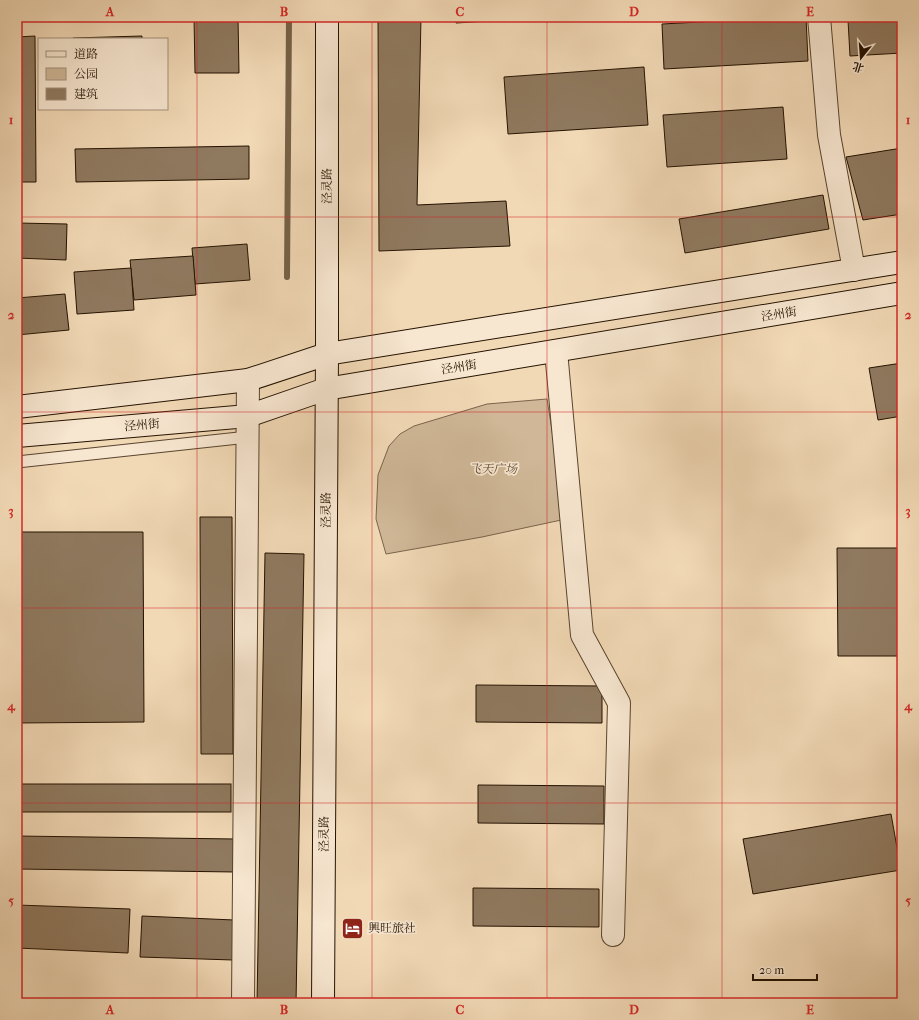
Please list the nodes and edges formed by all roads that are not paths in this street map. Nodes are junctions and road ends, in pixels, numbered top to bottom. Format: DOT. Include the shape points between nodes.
graph roads {
  1 [pos="327,17"];
  2 [pos="819,17"];
  3 [pos="902,262"];
  4 [pos="854,270"];
  5 [pos="902,294"];
  6 [pos="556,351"];
  7 [pos="327,354"];
  8 [pos="248,380"];
  9 [pos="326,389"];
  10 [pos="17,406"];
  11 [pos="248,416"];
  12 [pos="17,436"];
  13 [pos="248,437"];
  14 [pos="17,462"];
  15 [pos="613,935"];
  16 [pos="243,1003"];
  17 [pos="323,1003"];
  1 -- 7 [label="main road, 泾灵路"];
  2 -- 4 [label="main road" via="828,135"];
  3 -- 4 [label="main road"];
  4 -- 7 [label="main road"];
  5 -- 6 [label="main road, 泾州街"];
  6 -- 9 [label="main road, 泾州街"];
  6 -- 15 [label="main road" via="582,635 619,703"];
  7 -- 8 [label="main road"];
  7 -- 9 [label="main road, 泾灵路"];
  8 -- 10 [label="main road"];
  8 -- 11 [label="main road"];
  9 -- 11 [label="main road, 泾州街"];
  9 -- 17 [label="main road, 泾灵路"];
  11 -- 12 [label="main road, 泾州街"];
  11 -- 13 [label="main road"];
  13 -- 14 [label="lane"];
  13 -- 16 [label="main road"];
}
